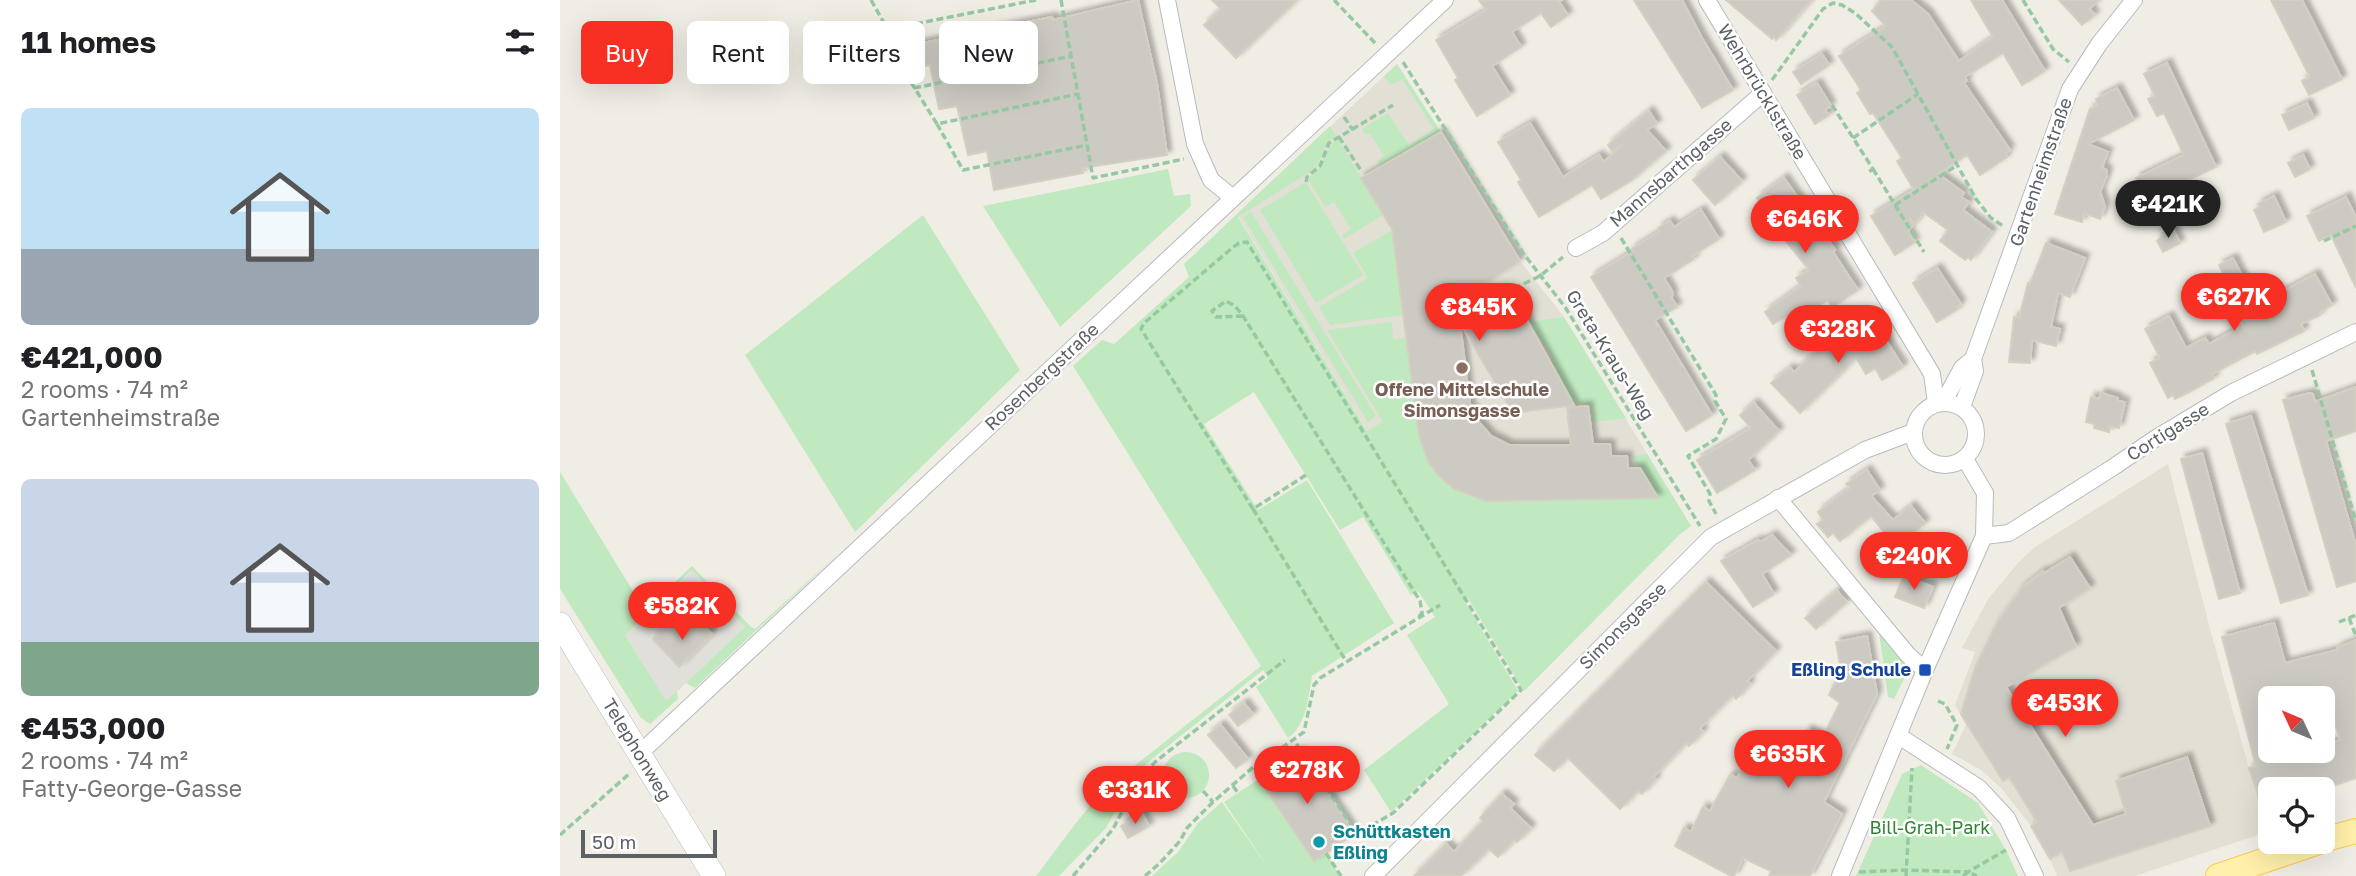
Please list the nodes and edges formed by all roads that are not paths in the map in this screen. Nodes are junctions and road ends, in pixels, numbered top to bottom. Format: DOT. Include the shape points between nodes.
graph roads {
  1 [pos="1167,0"];
  2 [pos="1446,0"];
  3 [pos="1707,0"];
  4 [pos="2134,0"];
  5 [pos="1763,93"];
  6 [pos="1233,198"];
  7 [pos="1576,247"];
  8 [pos="2356,332"];
  9 [pos="1973,359"];
  10 [pos="1940,403"];
  11 [pos="1962,407"];
  12 [pos="1913,432"];
  13 [pos="1965,459"];
  14 [pos="1778,498"];
  15 [pos="1984,536"];
  16 [pos="560,624"];
  17 [pos="1925,670"];
  18 [pos="1899,736"];
  19 [pos="642,757"];
  20 [pos="2356,831"];
  21 [pos="2335,837"];
  22 [pos="2282,854"];
  23 [pos="714,876"];
  24 [pos="1373,876"];
  25 [pos="1840,876"];
  26 [pos="2035,876"];
  27 [pos="2218,876"];
  1 -- 6 [label="street" via="1195,144 1211,180"];
  2 -- 6 [label="street, Rosenbergstraße"];
  3 -- 5 [label="street, Wehrbrücklstraße"];
  4 -- 9 [label="street, Gartenheimstraße" via="2070,89"];
  5 -- 7 [label="street, Mannsbarthgasse" via="1603,233"];
  5 -- 10 [label="street, Wehrbrücklstraße" via="1932,374"];
  6 -- 19 [label="street, Rosenbergstraße"];
  8 -- 15 [label="street, Cortigasse" via="2231,393 2009,533"];
  9 -- 10 [label="street, Gartenheimstraße"];
  9 -- 11 [label="street, Gartenheimstraße" via="1975,371"];
  10 -- 11 [label="street"];
  10 -- 12 [label="street, Gartenheimstraße" via="1919,415"];
  11 -- 13 [label="street" via="1976,425 1976,443"];
  12 -- 13 [label="street" via="1924,458 1941,466"];
  12 -- 14 [label="street, Simonsgasse" via="1865,450"];
  13 -- 15 [label="street" via="1985,493"];
  14 -- 17 [label="street"];
  14 -- 24 [label="street, Simonsgasse" via="1711,537"];
  15 -- 17 [label="street"];
  16 -- 19 [label="street, Telephonweg"];
  17 -- 18 [label="street"];
  18 -- 25 [label="street"];
  18 -- 26 [label="street" via="1979,788 2007,818"];
  19 -- 23 [label="street, Telephonweg"];
  20 -- 21 [label="main road"];
  22 -- 27 [label="main road"];
}
